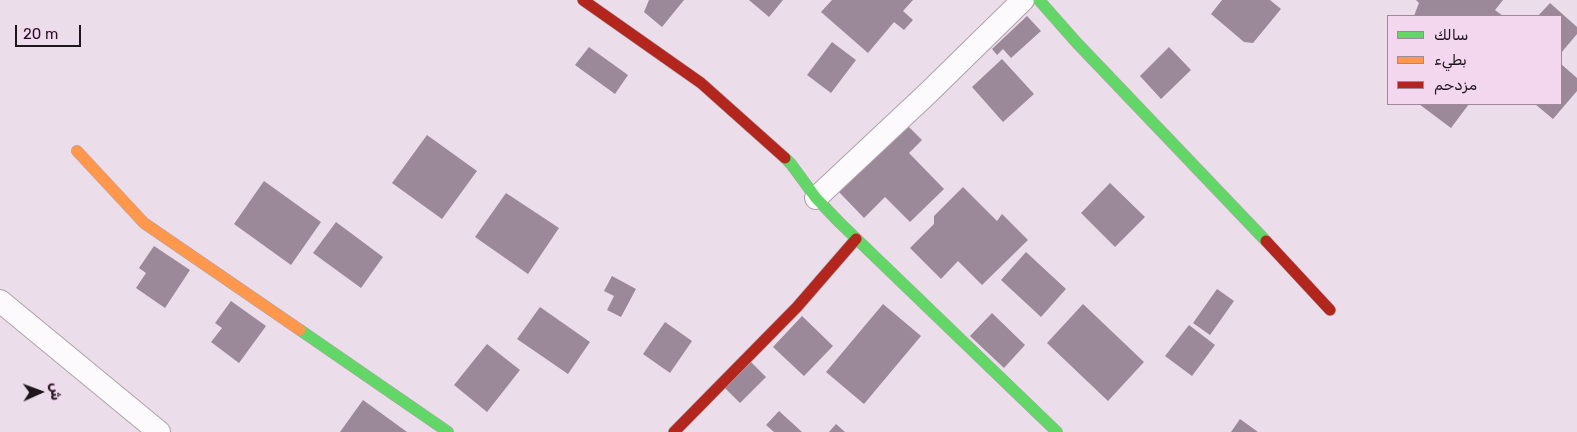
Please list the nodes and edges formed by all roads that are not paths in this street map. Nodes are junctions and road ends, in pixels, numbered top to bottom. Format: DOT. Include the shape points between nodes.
graph roads {
  1 [pos="583,0"];
  2 [pos="1023,0"];
  3 [pos="1039,0"];
  4 [pos="77,151"];
  5 [pos="816,198"];
  6 [pos="856,239"];
  7 [pos="0,301"];
  8 [pos="1330,310"];
  9 [pos="159,432"];
  10 [pos="448,432"];
  11 [pos="674,432"];
  12 [pos="1057,432"];
  1 -- 5 [label="street" via="701,83 791,164"];
  2 -- 5 [label="street"];
  3 -- 8 [label="street"];
  4 -- 10 [label="street" via="144,223"];
  5 -- 6 [label="street"];
  6 -- 11 [label="street" via="797,307"];
  6 -- 12 [label="street"];
  7 -- 9 [label="street"];
}
